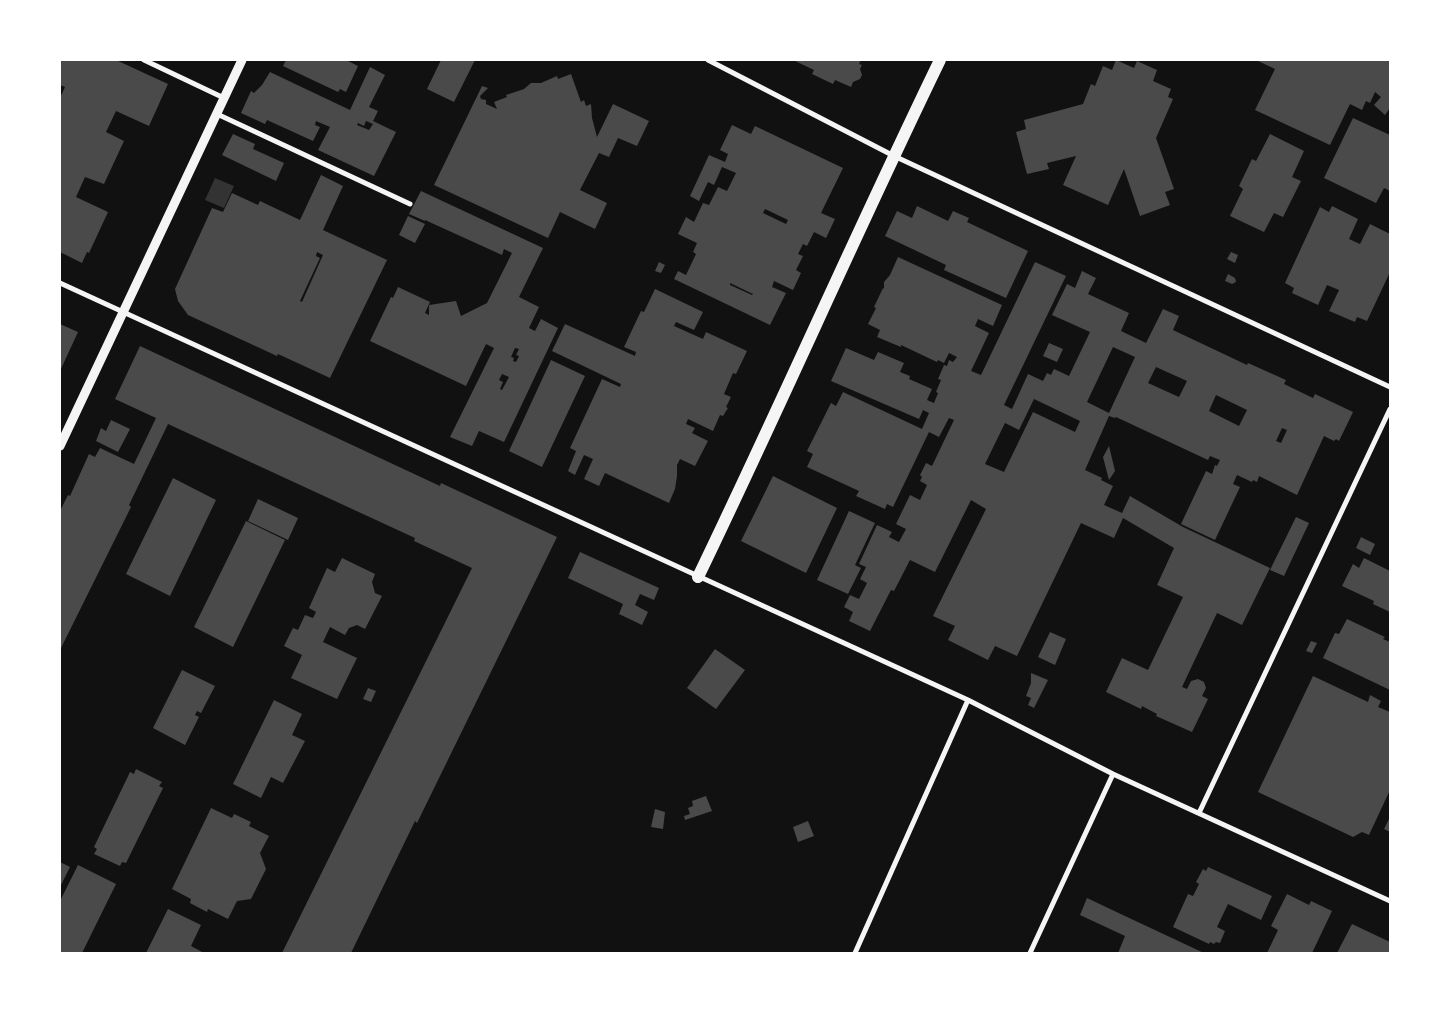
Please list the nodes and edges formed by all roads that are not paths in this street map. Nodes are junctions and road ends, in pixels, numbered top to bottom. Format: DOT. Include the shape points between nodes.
graph roads {
  1 [pos="144,60"];
  2 [pos="242,60"];
  3 [pos="708,60"];
  4 [pos="940,60"];
  5 [pos="224,98"];
  6 [pos="216,114"];
  7 [pos="894,156"];
  8 [pos="410,204"];
  9 [pos="60,283"];
  10 [pos="122,312"];
  11 [pos="1390,386"];
  12 [pos="1390,409"];
  13 [pos="60,446"];
  14 [pos="698,577"];
  15 [pos="968,700"];
  16 [pos="1112,774"];
  17 [pos="1199,813"];
  18 [pos="1390,901"];
  19 [pos="855,953"];
  20 [pos="1030,953"];
  1 -- 5 [label="street"];
  2 -- 5 [label="street"];
  3 -- 7 [label="street"];
  4 -- 7 [label="main road"];
  5 -- 6 [label="street"];
  6 -- 8 [label="street"];
  6 -- 10 [label="street"];
  7 -- 11 [label="street"];
  7 -- 14 [label="main road"];
  9 -- 10 [label="street"];
  10 -- 13 [label="street"];
  10 -- 14 [label="street"];
  12 -- 17 [label="street"];
  14 -- 15 [label="street"];
  15 -- 16 [label="street"];
  15 -- 19 [label="street"];
  16 -- 17 [label="street"];
  16 -- 20 [label="street"];
  17 -- 18 [label="street"];
}
